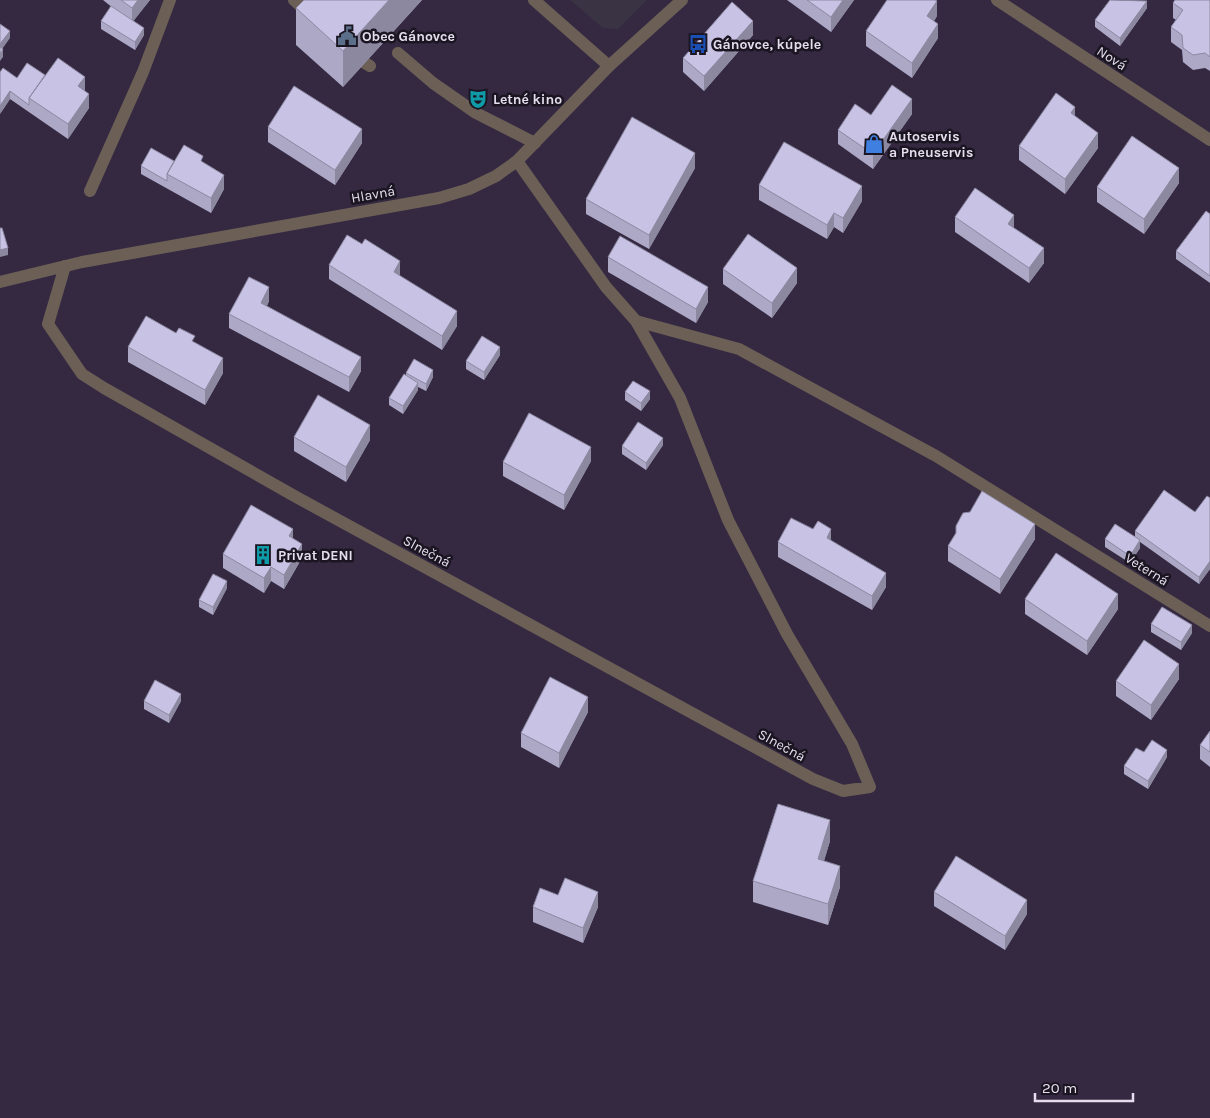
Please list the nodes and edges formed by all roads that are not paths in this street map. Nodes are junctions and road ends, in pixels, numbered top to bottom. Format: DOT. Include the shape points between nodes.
graph roads {
  1 [pos="170,0"];
  2 [pos="294,0"];
  3 [pos="534,0"];
  4 [pos="682,0"];
  5 [pos="997,0"];
  6 [pos="317,22"];
  7 [pos="398,53"];
  8 [pos="609,66"];
  9 [pos="1210,140"];
  10 [pos="536,143"];
  11 [pos="517,161"];
  12 [pos="90,191"];
  13 [pos="65,266"];
  14 [pos="0,282"];
  15 [pos="636,321"];
  16 [pos="1210,626"];
  1 -- 12 [label="street" via="143,72"];
  2 -- 6 [label="street"];
  3 -- 8 [label="street"];
  4 -- 8 [label="street, Hlavná"];
  5 -- 9 [label="street, Nová"];
  7 -- 10 [label="street" via="476,113"];
  8 -- 10 [label="street, Hlavná"];
  10 -- 11 [label="street, Hlavná"];
  11 -- 13 [label="street, Hlavná" via="469,189 439,198"];
  11 -- 15 [label="street" via="606,287"];
  13 -- 14 [label="street, Hlavná"];
  13 -- 15 [label="street, Slnečná" via="48,324 82,374 298,498 813,779 843,791 870,787 852,744 787,634 728,520 680,398"];
  15 -- 16 [label="street, Veterná" via="739,349 936,456"];
}
